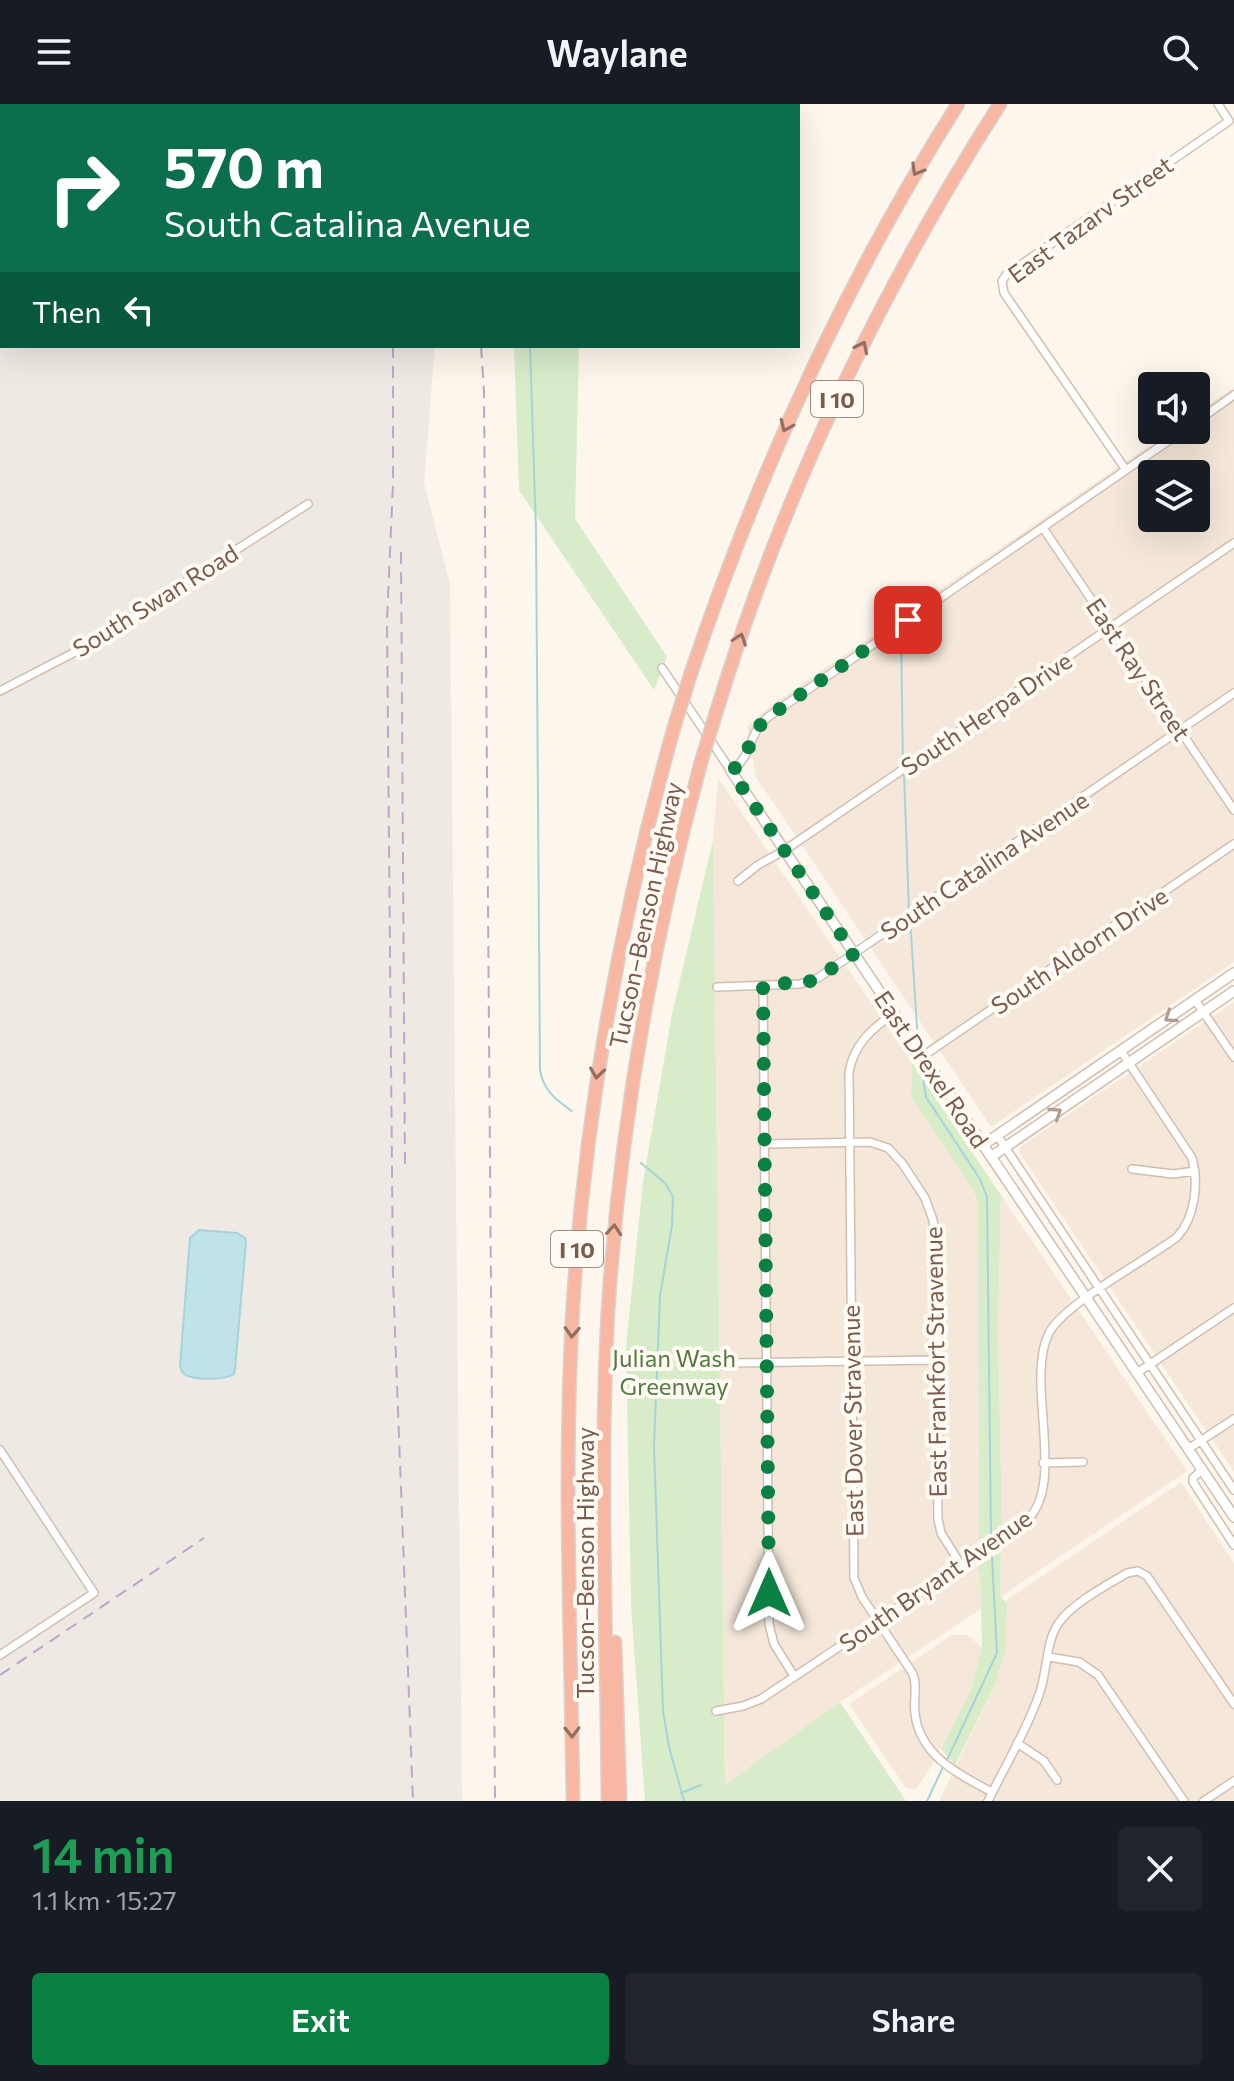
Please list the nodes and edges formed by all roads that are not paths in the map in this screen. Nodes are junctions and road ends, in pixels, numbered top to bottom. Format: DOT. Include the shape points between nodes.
graph roads {
  1 [pos="958,104"];
  2 [pos="1000,104"];
  3 [pos="1218,104"];
  4 [pos="1234,395"];
  5 [pos="1210,412"];
  6 [pos="1164,444"];
  7 [pos="1126,470"];
  8 [pos="308,504"];
  9 [pos="1043,528"];
  10 [pos="1234,543"];
  11 [pos="1110,627"];
  12 [pos="662,668"];
  13 [pos="0,691"];
  14 [pos="1234,693"];
  15 [pos="1180,730"];
  16 [pos="731,771"];
  17 [pos="1234,810"];
  18 [pos="1234,844"];
  19 [pos="785,850"];
  20 [pos="738,881"];
  21 [pos="854,954"];
  22 [pos="1234,973"];
  23 [pos="763,985"];
  24 [pos="717,987"];
  25 [pos="1234,991"];
  26 [pos="1195,1000"];
  27 [pos="1203,1012"];
  28 [pos="895,1013"];
  29 [pos="1121,1051"];
  30 [pos="923,1056"];
  31 [pos="1234,1057"];
  32 [pos="1129,1063"];
  33 [pos="997,1135"];
  34 [pos="849,1142"];
  35 [pos="764,1144"];
  36 [pos="983,1145"];
  37 [pos="1004,1148"];
  38 [pos="991,1157"];
  39 [pos="1132,1169"];
  40 [pos="1195,1171"];
  41 [pos="1099,1290"];
  42 [pos="1087,1299"];
  43 [pos="1234,1308"];
  44 [pos="936,1360"];
  45 [pos="851,1361"];
  46 [pos="767,1362"];
  47 [pos="1150,1365"];
  48 [pos="721,1366"];
  49 [pos="1137,1373"];
  50 [pos="605,1419"];
  51 [pos="1234,1419"];
  52 [pos="1201,1441"];
  53 [pos="1188,1449"];
  54 [pos="0,1450"];
  55 [pos="1083,1462"];
  56 [pos="1043,1463"];
  57 [pos="1202,1470"];
  58 [pos="1234,1490"];
  59 [pos="1234,1517"];
  60 [pos="1234,1545"];
  61 [pos="961,1565"];
  62 [pos="878,1620"];
  63 [pos="0,1655"];
  64 [pos="1049,1657"];
  65 [pos="794,1676"];
  66 [pos="1234,1704"];
  67 [pos="716,1711"];
  68 [pos="1017,1743"];
  69 [pos="1057,1780"];
  70 [pos="1234,1781"];
  71 [pos="992,1792"];
  72 [pos="572,1801"];
  73 [pos="608,1801"];
  74 [pos="620,1801"];
  75 [pos="988,1801"];
  76 [pos="1184,1801"];
  77 [pos="1204,1801"];
  1 -- 72 [label="highway, Tucson–Benson Highway / I 10, one-way, bridge" via="861,271 797,401 741,533 691,673 642,846 617,956 579,1220 569,1434"];
  50 -- 2 [label="highway, Tucson–Benson Highway / I 10, one-way, bridge" via="611,1274 626,1118 657,942 701,762 774,546 841,390 933,214"];
  3 -- 7 [label="street, East Tazarv Street" via="1229,121 1002,281 1004,293"];
  4 -- 5 [label="street"];
  6 -- 7 [label="street"];
  7 -- 9 [label="street"];
  8 -- 13 [label="street, South Swan Road" via="77,651"];
  9 -- 11 [label="street, East Ray Street"];
  9 -- 16 [label="street" via="768,717 755,730 746,757"];
  10 -- 11 [label="street, South Herpa Drive"];
  11 -- 15 [label="street, East Ray Street"];
  11 -- 19 [label="street, South Herpa Drive"];
  12 -- 16 [label="street, East Drexel Road"];
  14 -- 15 [label="street, South Catalina Avenue"];
  15 -- 17 [label="street, East Ray Street"];
  15 -- 21 [label="street, South Catalina Avenue"];
  16 -- 19 [label="street, East Drexel Road"];
  18 -- 30 [label="street, South Aldorn Drive"];
  19 -- 20 [label="street, South Herpa Drive"];
  19 -- 21 [label="street, East Drexel Road"];
  21 -- 23 [label="street, South Catalina Avenue" via="812,981"];
  21 -- 28 [label="street, East Drexel Road"];
  22 -- 26 [label="street"];
  23 -- 24 [label="street, South Catalina Avenue"];
  23 -- 35 [label="street"];
  25 -- 27 [label="street"];
  26 -- 27 [label="street"];
  26 -- 29 [label="street, one-way"];
  27 -- 31 [label="street"];
  27 -- 32 [label="street"];
  28 -- 30 [label="street, East Drexel Road"];
  28 -- 34 [label="street, East Dover Stravenue" via="868,1034 854,1055 849,1072"];
  29 -- 32 [label="street"];
  29 -- 33 [label="street"];
  30 -- 36 [label="street, East Drexel Road"];
  37 -- 32 [label="street, one-way"];
  32 -- 40 [label="street" via="1187,1147"];
  33 -- 36 [label="street"];
  33 -- 37 [label="street, East Drexel Road"];
  34 -- 35 [label="street, East Frankfort Stravenue"];
  34 -- 44 [label="street, East Frankfort Stravenue" via="873,1142 891,1150 928,1205 935,1235"];
  34 -- 45 [label="street, East Dover Stravenue"];
  35 -- 46 [label="street"];
  36 -- 38 [label="street, East Drexel Road"];
  37 -- 38 [label="street"];
  37 -- 41 [label="street, East Drexel Road"];
  38 -- 42 [label="street, East Drexel Road"];
  39 -- 40 [label="street"];
  40 -- 41 [label="street, South Bryant Avenue" via="1191,1214 1182,1232"];
  41 -- 42 [label="street, South Bryant Avenue"];
  41 -- 47 [label="street, East Drexel Road"];
  42 -- 49 [label="street, East Drexel Road"];
  42 -- 56 [label="street, South Bryant Avenue" via="1057,1321 1045,1342"];
  43 -- 47 [label="street"];
  44 -- 45 [label="street"];
  44 -- 61 [label="street, East Frankfort Stravenue" via="938,1519 944,1540"];
  45 -- 46 [label="street"];
  45 -- 62 [label="street, East Dover Stravenue" via="854,1578"];
  46 -- 48 [label="street"];
  46 -- 65 [label="street" via="769,1631"];
  47 -- 49 [label="street"];
  47 -- 52 [label="street, East Drexel Road"];
  49 -- 53 [label="street, East Drexel Road"];
  50 -- 73 [label="highway, Tucson–Benson Highway / I 10"];
  50 -- 74 [label="highway"];
  51 -- 52 [label="street"];
  52 -- 53 [label="street"];
  52 -- 58 [label="street, East Drexel Road"];
  53 -- 57 [label="street, East Drexel Road"];
  54 -- 63 [label="street" via="94,1593"];
  55 -- 56 [label="street"];
  56 -- 61 [label="street, South Bryant Avenue" via="1043,1493 1034,1513"];
  57 -- 59 [label="street, East Drexel Road"];
  57 -- 60 [label="street, East Drexel Road" via="1193,1482"];
  61 -- 62 [label="street, South Bryant Avenue"];
  62 -- 65 [label="street, South Bryant Avenue"];
  62 -- 71 [label="street, East Dover Stravenue" via="915,1677 915,1716 923,1736 949,1769"];
  64 -- 66 [label="street" via="1054,1630 1064,1616 1138,1571 1150,1580"];
  64 -- 68 [label="street" via="1039,1697"];
  64 -- 76 [label="street" via="1079,1662 1098,1675"];
  65 -- 67 [label="street, South Bryant Avenue" via="748,1705"];
  68 -- 69 [label="street" via="1044,1761"];
  68 -- 71 [label="street"];
  70 -- 77 [label="street"];
  71 -- 75 [label="street"];
}
